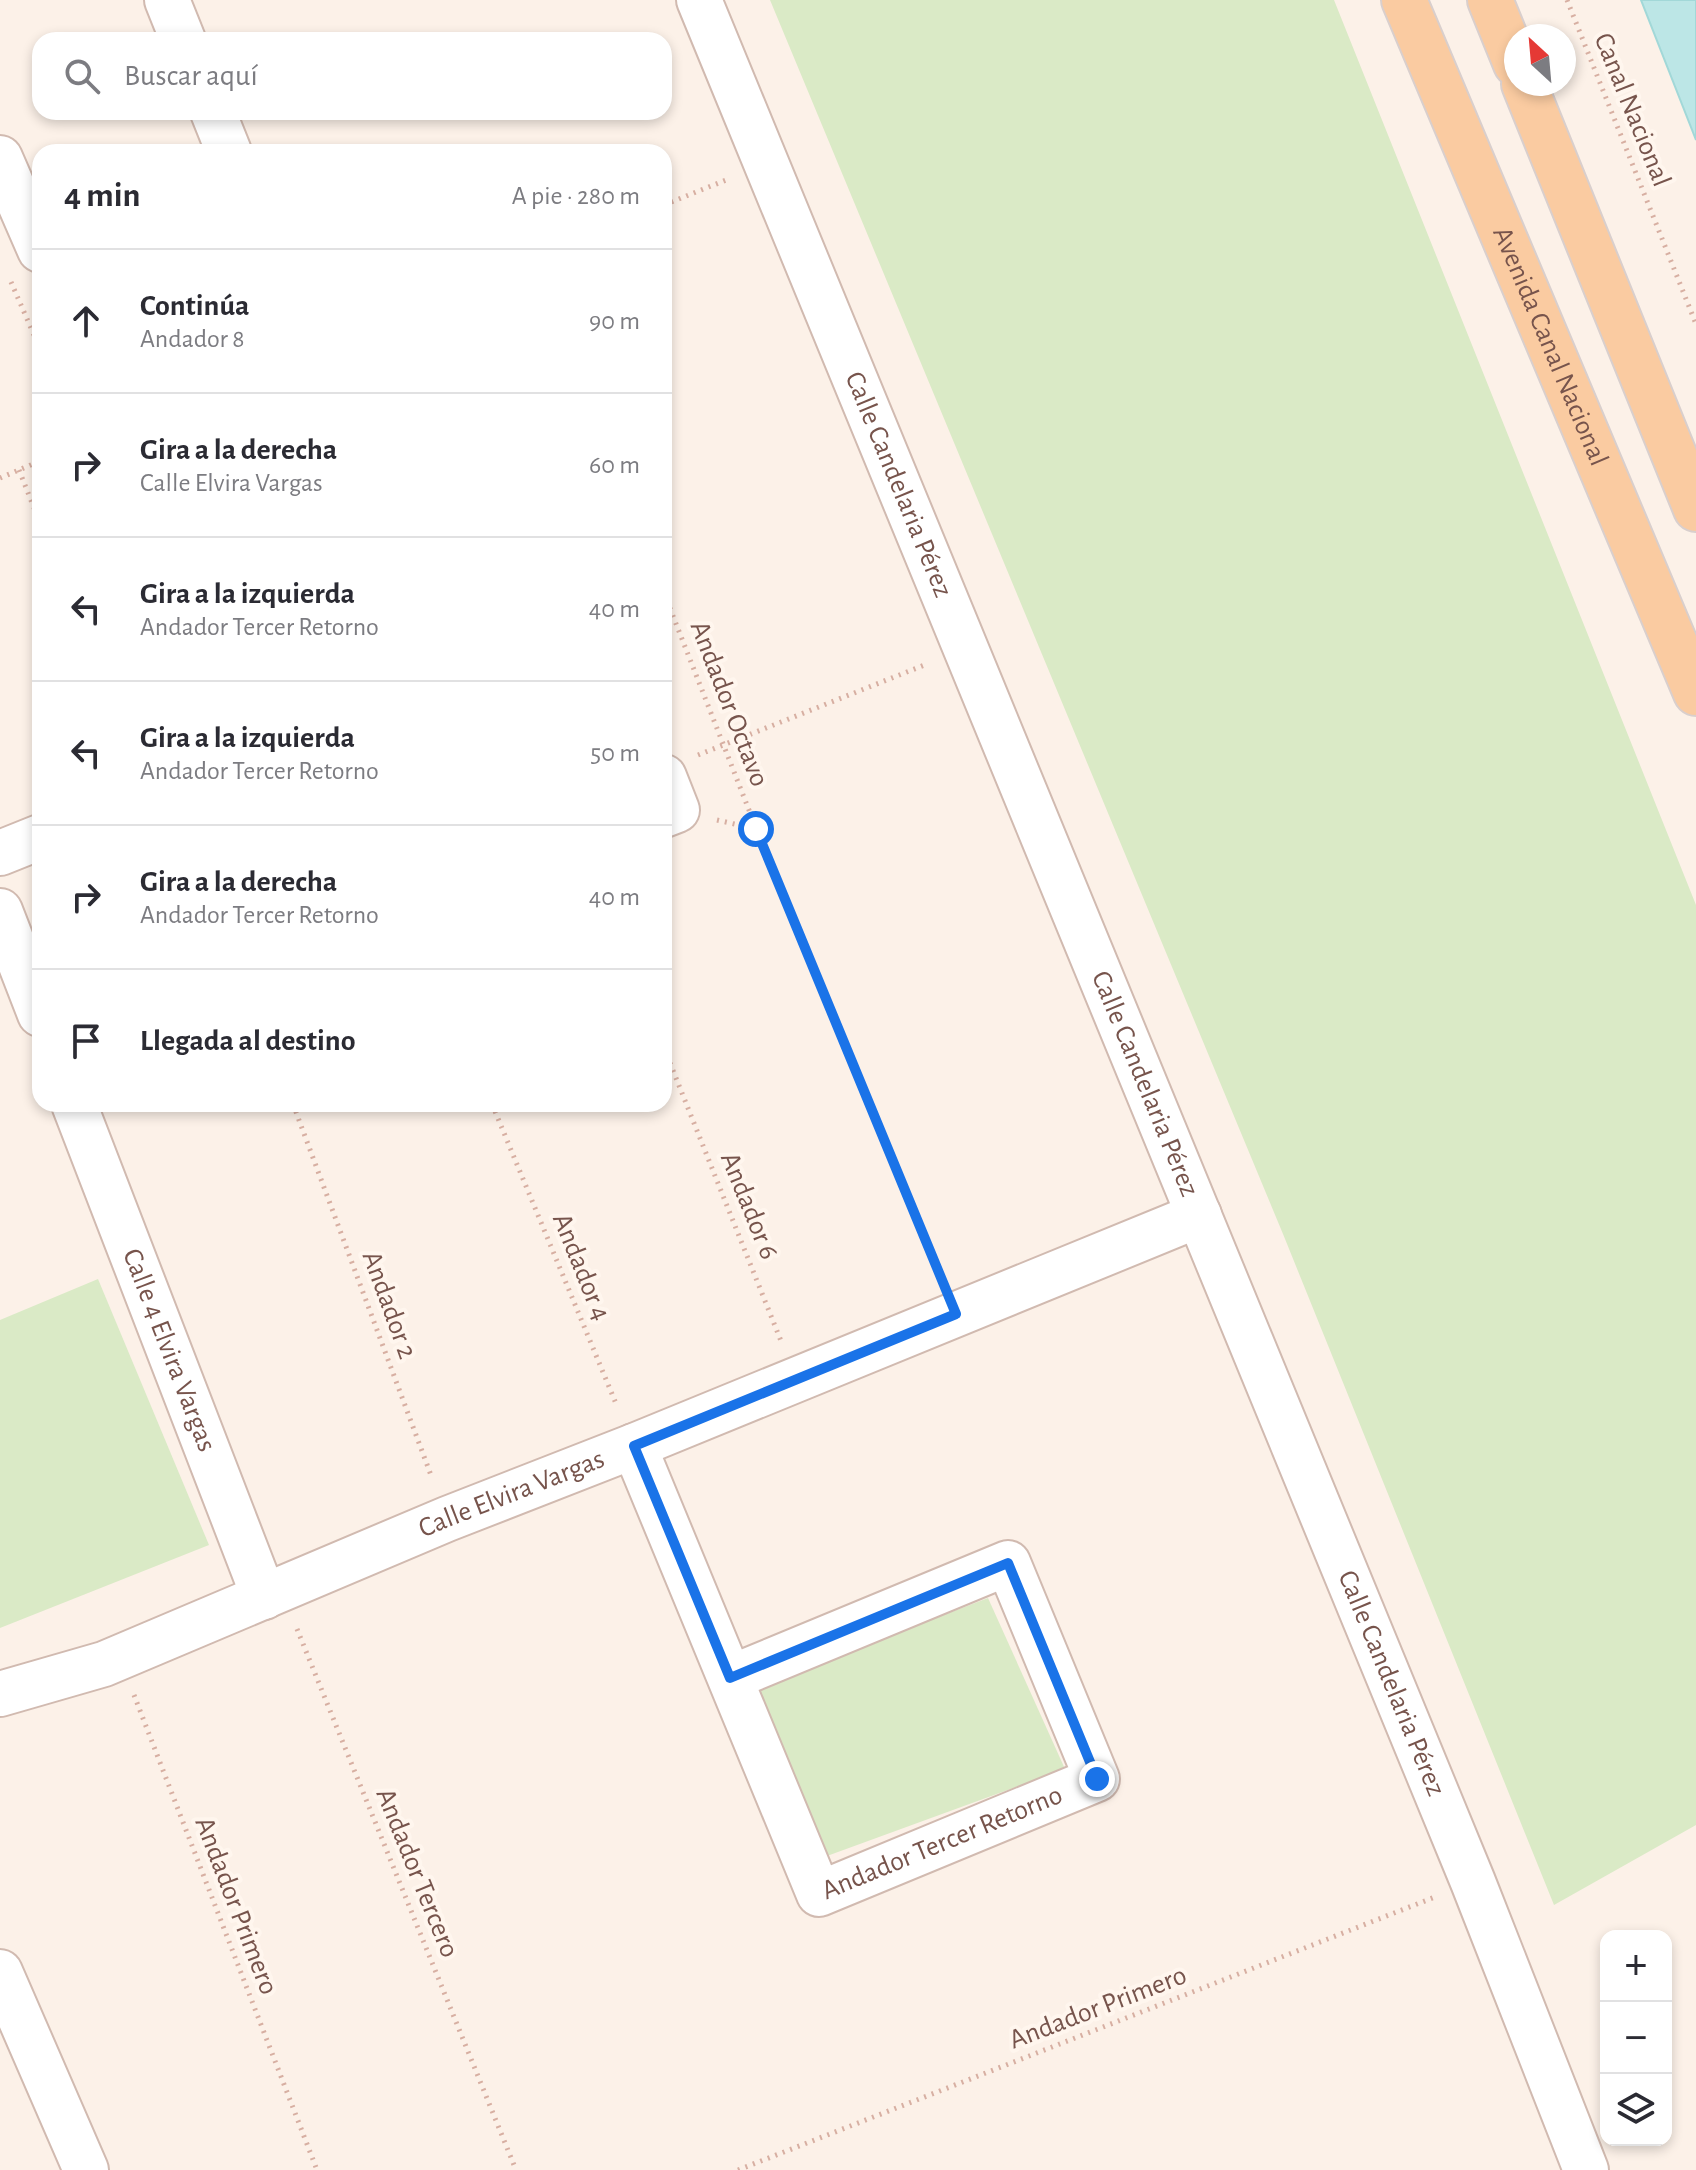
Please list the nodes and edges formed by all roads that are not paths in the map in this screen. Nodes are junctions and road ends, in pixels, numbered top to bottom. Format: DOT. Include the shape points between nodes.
graph roads {
  1 [pos="167,0"];
  2 [pos="699,0"];
  3 [pos="1404,0"];
  4 [pos="1490,0"];
  5 [pos="180,32"];
  6 [pos="1504,34"];
  7 [pos="1529,96"];
  8 [pos="216,120"];
  9 [pos="226,144"];
  10 [pos="0,158"];
  11 [pos="23,260"];
  12 [pos="1696,509"];
  13 [pos="1696,693"];
  14 [pos="32,840"];
  15 [pos="0,853"];
  16 [pos="0,911"];
  17 [pos="32,993"];
  18 [pos="77,1112"];
  19 [pos="1199,1215"];
  20 [pos="634,1446"];
  21 [pos="273,1594"];
  22 [pos="730,1678"];
  23 [pos="0,1694"];
  24 [pos="0,1972"];
  25 [pos="86,2170"];
  26 [pos="1586,2170"];
  1 -- 5 [label="street"];
  2 -- 19 [label="street, Calle Candelaria Pérez"];
  3 -- 13 [label="main road, Avenida Canal Nacional"];
  4 -- 6 [label="main road"];
  7 -- 12 [label="main road"];
  8 -- 9 [label="street"];
  10 -- 11 [label="street"];
  14 -- 15 [label="street"];
  16 -- 17 [label="street"];
  18 -- 21 [label="street, Calle 4 Elvira Vargas"];
  19 -- 20 [label="street, Calle Elvira Vargas"];
  19 -- 26 [label="street, Calle Candelaria Pérez"];
  20 -- 21 [label="street, Calle Elvira Vargas"];
  20 -- 22 [label="street, Andador Tercer Retorno"];
  21 -- 23 [label="street, Calle Elvira Vargas" via="119,1657"];
  22 -- 22 [label="street, Andador Tercer Retorno" via="819,1894 1097,1779 1008,1563"];
  24 -- 25 [label="street"];
}
